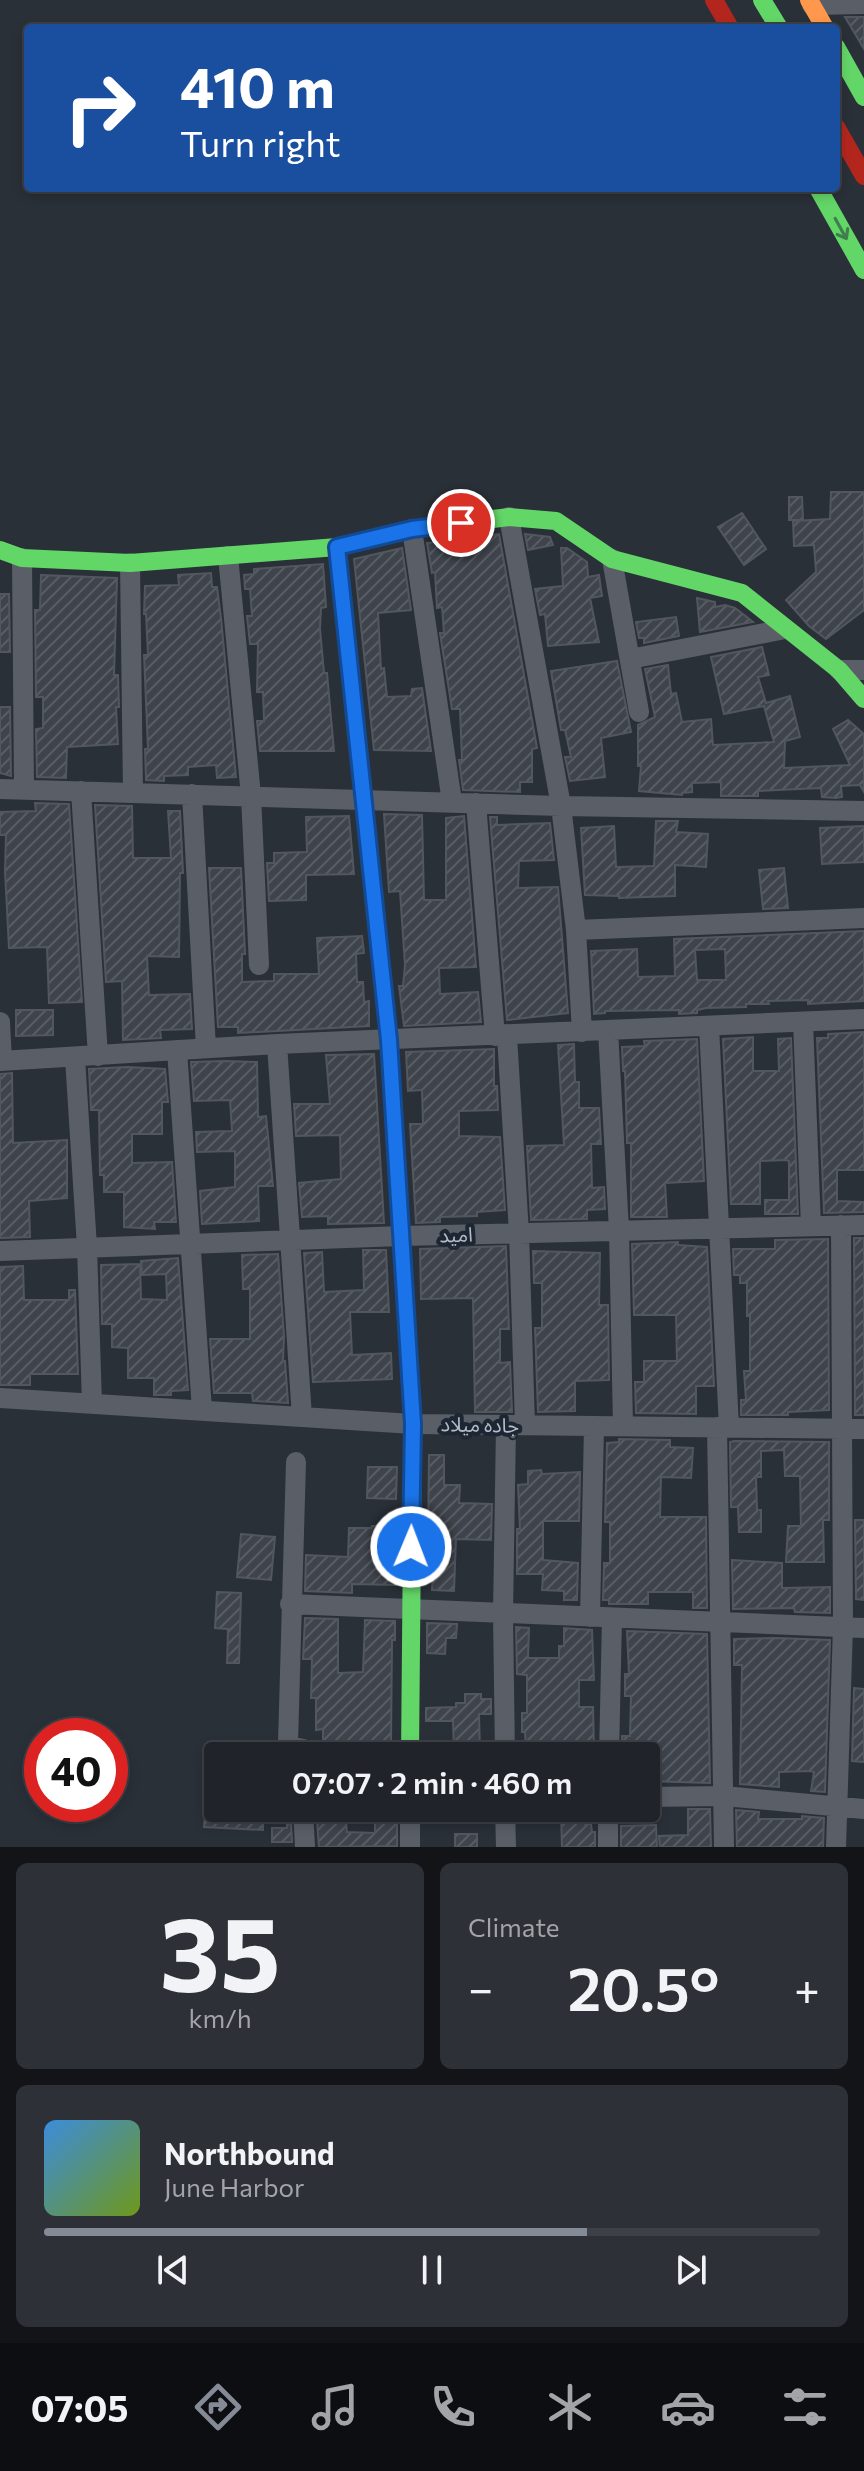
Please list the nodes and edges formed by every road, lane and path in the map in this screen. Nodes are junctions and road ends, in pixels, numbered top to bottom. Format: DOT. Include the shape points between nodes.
graph roads {
  1 [pos="714,0"];
  2 [pos="762,0"];
  3 [pos="811,2"];
  4 [pos="864,4"];
  5 [pos="728,24"];
  6 [pos="777,24"];
  7 [pos="823,24"];
  8 [pos="840,54"];
  9 [pos="864,97"];
  10 [pos="840,134"];
  11 [pos="864,176"];
  12 [pos="820,192"];
  13 [pos="864,270"];
  14 [pos="509,517"];
  15 [pos="412,529"];
  16 [pos="337,547"];
  17 [pos="0,550"];
  18 [pos="228,556"];
  19 [pos="22,558"];
  20 [pos="612,559"];
  21 [pos="130,563"];
  22 [pos="785,629"];
  23 [pos="630,659"];
  24 [pos="839,670"];
  25 [pos="864,670"];
  26 [pos="864,699"];
  27 [pos="639,712"];
  28 [pos="0,789"];
  29 [pos="24,789"];
  30 [pos="81,791"];
  31 [pos="133,792"];
  32 [pos="192,794"];
  33 [pos="251,796"];
  34 [pos="365,799"];
  35 [pos="452,802"];
  36 [pos="476,803"];
  37 [pos="561,806"];
  38 [pos="864,811"];
  39 [pos="864,918"];
  40 [pos="576,930"];
  41 [pos="259,965"];
  42 [pos="864,1019"];
  43 [pos="0,1022"];
  44 [pos="803,1022"];
  45 [pos="709,1026"];
  46 [pos="608,1030"];
  47 [pos="582,1032"];
  48 [pos="501,1036"];
  49 [pos="389,1040"];
  50 [pos="277,1044"];
  51 [pos="206,1048"];
  52 [pos="177,1050"];
  53 [pos="98,1056"];
  54 [pos="75,1058"];
  55 [pos="1,1061"];
  56 [pos="841,1225"];
  57 [pos="864,1225"];
  58 [pos="811,1226"];
  59 [pos="720,1227"];
  60 [pos="619,1230"];
  61 [pos="519,1233"];
  62 [pos="401,1236"];
  63 [pos="290,1240"];
  64 [pos="190,1244"];
  65 [pos="87,1247"];
  66 [pos="0,1251"];
  67 [pos="0,1398"];
  68 [pos="92,1404"];
  69 [pos="202,1410"];
  70 [pos="302,1417"];
  71 [pos="413,1424"];
  72 [pos="516,1426"];
  73 [pos="594,1426"];
  74 [pos="623,1426"];
  75 [pos="723,1427"];
  76 [pos="843,1428"];
  77 [pos="864,1429"];
  78 [pos="296,1462"];
  79 [pos="290,1604"];
  80 [pos="410,1608"];
  81 [pos="503,1614"];
  82 [pos="590,1617"];
  83 [pos="612,1618"];
  84 [pos="720,1622"];
  85 [pos="854,1627"];
  86 [pos="288,1742"];
  87 [pos="410,1742"];
  88 [pos="505,1742"];
  89 [pos="609,1742"];
  90 [pos="724,1796"];
  91 [pos="660,1797"];
  92 [pos="838,1806"];
  93 [pos="864,1809"];
  94 [pos="304,1822"];
  95 [pos="410,1822"];
  96 [pos="505,1822"];
  97 [pos="608,1822"];
  98 [pos="305,1847"];
  99 [pos="410,1847"];
  100 [pos="506,1847"];
  101 [pos="608,1847"];
  102 [pos="724,1847"];
  103 [pos="836,1847"];
  1 -- 5 [label="main road"];
  2 -- 6 [label="main road"];
  3 -- 4 [label="street"];
  3 -- 7 [label="main road"];
  8 -- 9 [label="main road"];
  10 -- 11 [label="main road"];
  12 -- 13 [label="main road, one-way"];
  14 -- 15 [label="main road"];
  14 -- 20 [label="main road" via="556,521"];
  14 -- 37 [label="street"];
  15 -- 16 [label="main road"];
  15 -- 35 [label="street"];
  16 -- 18 [label="main road"];
  16 -- 34 [label="main road"];
  17 -- 19 [label="main road"];
  18 -- 21 [label="main road"];
  18 -- 33 [label="street"];
  19 -- 21 [label="main road"];
  19 -- 29 [label="street"];
  20 -- 22 [label="main road" via="742,593"];
  20 -- 23 [label="street"];
  21 -- 31 [label="street"];
  22 -- 23 [label="street"];
  22 -- 24 [label="main road"];
  23 -- 27 [label="street"];
  24 -- 25 [label="street"];
  24 -- 26 [label="main road"];
  28 -- 29 [label="street"];
  29 -- 30 [label="street"];
  30 -- 31 [label="street"];
  30 -- 53 [label="street"];
  31 -- 32 [label="street"];
  32 -- 33 [label="street"];
  32 -- 51 [label="street"];
  33 -- 34 [label="street"];
  33 -- 41 [label="street"];
  34 -- 35 [label="street"];
  34 -- 49 [label="main road"];
  35 -- 36 [label="street"];
  36 -- 37 [label="street"];
  36 -- 48 [label="street"];
  37 -- 38 [label="street"];
  37 -- 40 [label="street"];
  39 -- 40 [label="street"];
  40 -- 47 [label="street"];
  42 -- 44 [label="street"];
  43 -- 55 [label="street"];
  44 -- 45 [label="street"];
  44 -- 58 [label="street"];
  45 -- 46 [label="street"];
  45 -- 59 [label="street"];
  46 -- 47 [label="street"];
  46 -- 60 [label="street"];
  47 -- 48 [label="street"];
  48 -- 49 [label="street"];
  48 -- 61 [label="street"];
  49 -- 50 [label="street"];
  49 -- 62 [label="main road"];
  50 -- 51 [label="street"];
  50 -- 63 [label="street"];
  51 -- 52 [label="street"];
  52 -- 53 [label="street"];
  52 -- 64 [label="street"];
  53 -- 54 [label="street"];
  54 -- 55 [label="street"];
  54 -- 65 [label="street"];
  56 -- 57 [label="street, امید"];
  56 -- 58 [label="street, امید"];
  56 -- 76 [label="street"];
  58 -- 59 [label="street, امید"];
  59 -- 60 [label="street, امید"];
  59 -- 75 [label="street"];
  60 -- 61 [label="street, امید"];
  60 -- 74 [label="street"];
  61 -- 62 [label="street, امید"];
  61 -- 72 [label="street"];
  62 -- 63 [label="street, امید"];
  62 -- 71 [label="main road"];
  63 -- 64 [label="street, امید"];
  63 -- 70 [label="street"];
  64 -- 65 [label="street, امید"];
  64 -- 69 [label="street"];
  65 -- 66 [label="street, امید"];
  65 -- 68 [label="street"];
  67 -- 68 [label="street, جاده میلاد"];
  68 -- 69 [label="street, جاده میلاد"];
  69 -- 70 [label="street, جاده میلاد"];
  70 -- 71 [label="street, جاده میلاد"];
  71 -- 72 [label="street, جاده میلاد"];
  71 -- 80 [label="main road"];
  72 -- 73 [label="street, جاده میلاد"];
  72 -- 81 [label="street"];
  73 -- 74 [label="street, جاده میلاد"];
  73 -- 82 [label="street"];
  74 -- 75 [label="street, جاده میلاد"];
  75 -- 76 [label="street, جاده میلاد"];
  75 -- 84 [label="street"];
  76 -- 77 [label="street, جاده میلاد"];
  76 -- 85 [label="street"];
  78 -- 79 [label="street"];
  79 -- 80 [label="street"];
  79 -- 86 [label="street"];
  80 -- 81 [label="street"];
  80 -- 87 [label="main road"];
  81 -- 82 [label="street"];
  81 -- 88 [label="street"];
  82 -- 83 [label="street"];
  83 -- 84 [label="street"];
  83 -- 89 [label="street"];
  84 -- 85 [label="street"];
  84 -- 90 [label="street"];
  85 -- 92 [label="street"];
  90 -- 91 [label="street"];
  90 -- 92 [label="street"];
  90 -- 102 [label="street"];
  92 -- 93 [label="street"];
  92 -- 103 [label="street"];
  94 -- 98 [label="street"];
  95 -- 99 [label="street"];
  96 -- 100 [label="street"];
  97 -- 101 [label="street"];
}
